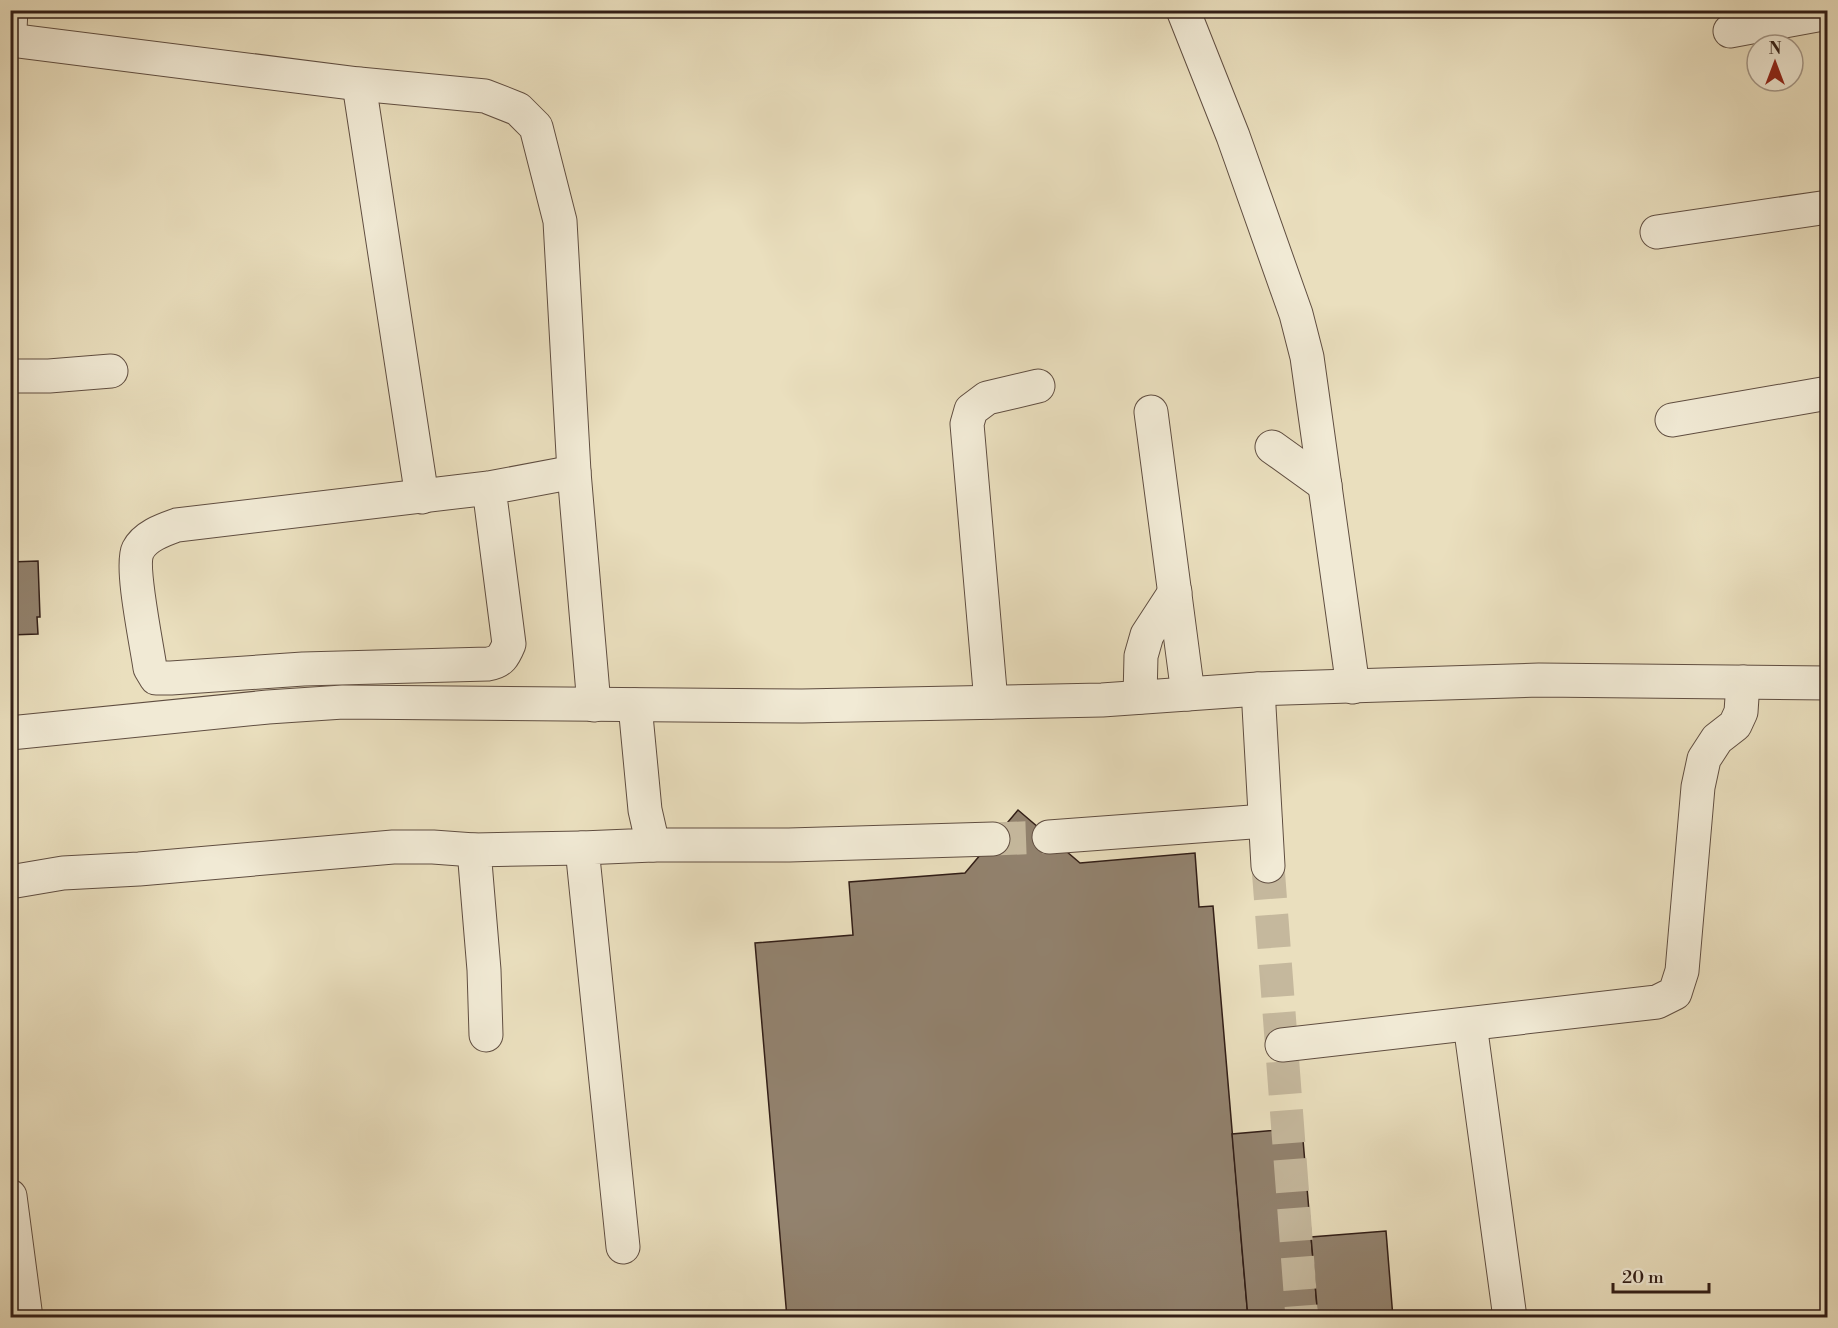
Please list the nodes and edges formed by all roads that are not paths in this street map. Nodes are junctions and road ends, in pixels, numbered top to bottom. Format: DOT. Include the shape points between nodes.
graph roads {
  1 [pos="11,10"];
  2 [pos="1183,10"];
  3 [pos="1827,13"];
  4 [pos="10,29"];
  5 [pos="1730,31"];
  6 [pos="10,40"];
  7 [pos="359,84"];
  8 [pos="1827,207"];
  9 [pos="1657,232"];
  10 [pos="111,371"];
  11 [pos="10,376"];
  12 [pos="1038,386"];
  13 [pos="1827,393"];
  14 [pos="1150,412"];
  15 [pos="1672,420"];
  16 [pos="1272,447"];
  17 [pos="574,472"];
  18 [pos="1325,485"];
  19 [pos="489,488"];
  20 [pos="422,497"];
  21 [pos="1175,592"];
  22 [pos="1743,682"];
  23 [pos="1827,684"];
  24 [pos="1353,687"];
  25 [pos="1258,689"];
  26 [pos="1188,694"];
  27 [pos="1140,697"];
  28 [pos="991,702"];
  29 [pos="594,705"];
  30 [pos="635,705"];
  31 [pos="10,732"];
  32 [pos="1265,821"];
  33 [pos="1049,837"];
  34 [pos="993,839"];
  35 [pos="652,845"];
  36 [pos="582,848"];
  37 [pos="474,850"];
  38 [pos="1268,866"];
  39 [pos="10,882"];
  40 [pos="1470,1024"];
  41 [pos="486,1035"];
  42 [pos="1282,1045"];
  43 [pos="10,1196"];
  44 [pos="623,1247"];
  45 [pos="26,1317"];
  46 [pos="1510,1317"];
  1 -- 4 [label="street"];
  2 -- 18 [label="street" via="1296,314 1307,357"];
  3 -- 5 [label="street"];
  6 -- 7 [label="street"];
  7 -- 17 [label="street" via="485,96 518,109 536,127 560,221"];
  7 -- 20 [label="street"];
  8 -- 9 [label="street"];
  10 -- 11 [label="street"];
  12 -- 28 [label="street" via="987,398 971,410 967,424"];
  13 -- 15 [label="street"];
  14 -- 21 [label="street"];
  16 -- 18 [label="street"];
  17 -- 19 [label="street"];
  17 -- 29 [label="street"];
  18 -- 24 [label="street"];
  19 -- 20 [label="street"];
  19 -- 20 [label="street" via="509,644 498,662 156,678 150,668 136,577 137,551 152,535 177,525"];
  21 -- 26 [label="street"];
  21 -- 27 [label="street" via="1147,635 1141,656"];
  22 -- 23 [label="street"];
  22 -- 24 [label="street" via="1539,680"];
  22 -- 40 [label="street" via="1741,712 1735,725 1717,740 1704,759 1698,787 1682,972 1674,993 1657,1002"];
  24 -- 25 [label="street"];
  25 -- 26 [label="street"];
  25 -- 32 [label="street"];
  26 -- 27 [label="street"];
  27 -- 28 [label="street"];
  28 -- 30 [label="street"];
  29 -- 30 [label="street"];
  29 -- 31 [label="street" via="343,702"];
  30 -- 35 [label="street"];
  32 -- 33 [label="street"];
  32 -- 38 [label="street"];
  34 -- 35 [label="street"];
  35 -- 36 [label="street"];
  36 -- 37 [label="street"];
  36 -- 44 [label="street"];
  37 -- 39 [label="street" via="393,847 63,873"];
  37 -- 41 [label="street"];
  40 -- 42 [label="street"];
  40 -- 46 [label="street"];
  43 -- 45 [label="street"];
}
